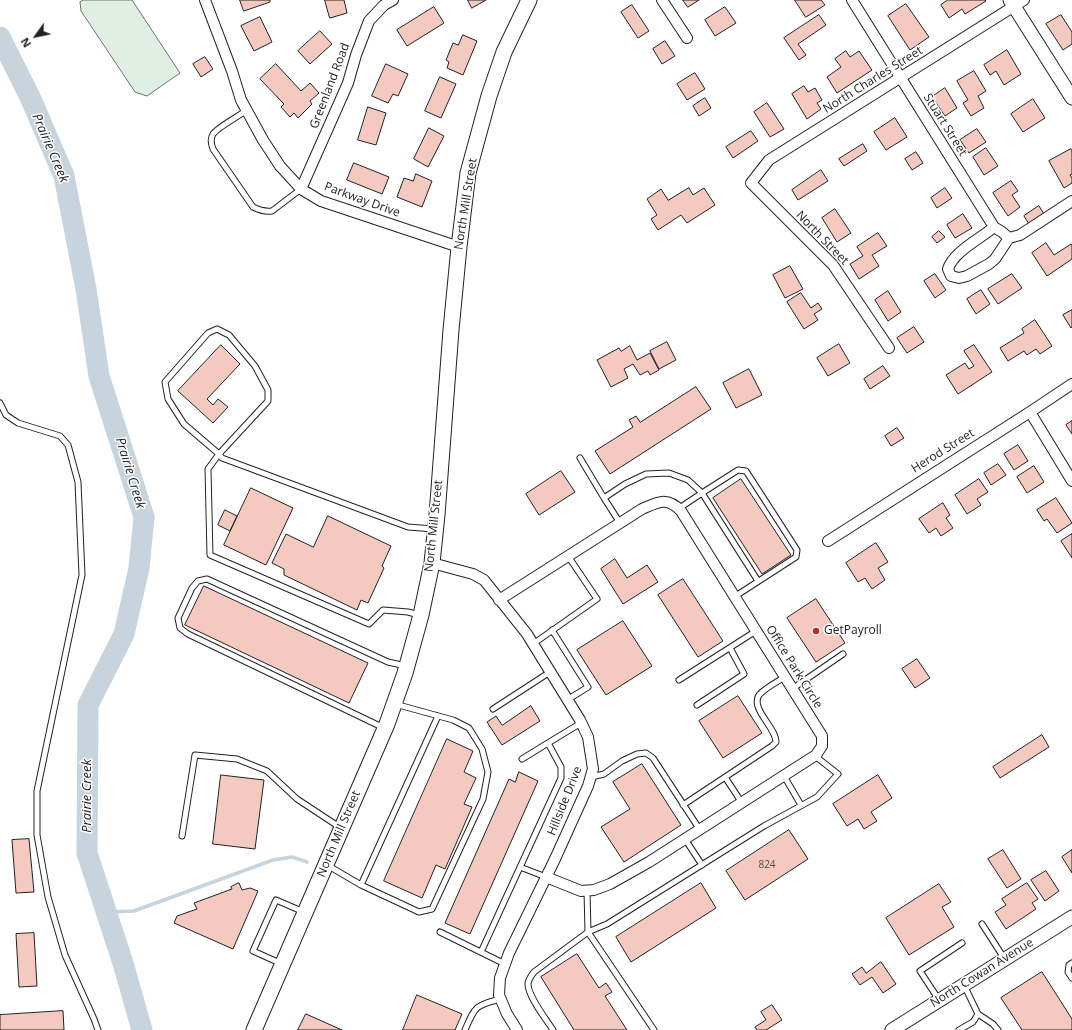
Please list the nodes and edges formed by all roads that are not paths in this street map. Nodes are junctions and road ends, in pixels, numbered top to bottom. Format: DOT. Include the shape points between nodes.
graph roads {
  1 [pos="205,0"];
  2 [pos="529,0"];
  3 [pos="662,0"];
  4 [pos="852,0"];
  5 [pos="386,2"];
  6 [pos="1016,2"];
  7 [pos="687,38"];
  8 [pos="900,78"];
  9 [pos="1072,98"];
  10 [pos="247,110"];
  11 [pos="301,189"];
  12 [pos="757,190"];
  13 [pos="1072,201"];
  14 [pos="994,227"];
  15 [pos="1009,238"];
  16 [pos="459,247"];
  17 [pos="889,348"];
  18 [pos="1072,384"];
  19 [pos="0,403"];
  20 [pos="1030,412"];
  21 [pos="218,454"];
  22 [pos="580,458"];
  23 [pos="1072,481"];
  24 [pos="702,493"];
  25 [pos="604,498"];
  26 [pos="678,508"];
  27 [pos="620,523"];
  28 [pos="436,529"];
  29 [pos="828,541"];
  30 [pos="568,556"];
  31 [pos="432,563"];
  32 [pos="758,581"];
  33 [pos="734,596"];
  34 [pos="499,600"];
  35 [pos="421,615"];
  36 [pos="552,630"];
  37 [pos="756,631"];
  38 [pos="533,644"];
  39 [pos="730,648"];
  40 [pos="843,654"];
  41 [pos="407,666"];
  42 [pos="550,672"];
  43 [pos="785,677"];
  44 [pos="679,680"];
  45 [pos="792,689"];
  46 [pos="567,700"];
  47 [pos="394,703"];
  48 [pos="697,705"];
  49 [pos="493,709"];
  50 [pos="438,716"];
  51 [pos="581,723"];
  52 [pos="385,728"];
  53 [pos="548,743"];
  54 [pos="815,756"];
  55 [pos="522,759"];
  56 [pos="784,776"];
  57 [pos="591,777"];
  58 [pos="725,777"];
  59 [pos="742,803"];
  60 [pos="683,805"];
  61 [pos="801,805"];
  62 [pos="342,828"];
  63 [pos="700,830"];
  64 [pos="182,836"];
  65 [pos="685,839"];
  66 [pos="326,864"];
  67 [pos="702,865"];
  68 [pos="520,866"];
  69 [pos="546,877"];
  70 [pos="361,884"];
  71 [pos="587,891"];
  72 [pos="305,913"];
  73 [pos="1072,917"];
  74 [pos="982,924"];
  75 [pos="440,932"];
  76 [pos="588,932"];
  77 [pos="962,944"];
  78 [pos="481,952"];
  79 [pos="1005,959"];
  80 [pos="1072,963"];
  81 [pos="283,964"];
  82 [pos="505,964"];
  83 [pos="1072,978"];
  84 [pos="963,984"];
  85 [pos="501,1000"];
  86 [pos="939,1000"];
  87 [pos="978,1014"];
  88 [pos="98,1030"];
  89 [pos="254,1030"];
  90 [pos="465,1030"];
  91 [pos="517,1030"];
  92 [pos="553,1030"];
  93 [pos="654,1030"];
  94 [pos="892,1030"];
  95 [pos="959,1030"];
  96 [pos="998,1030"];
  1 -- 10 [label="street, Parkway Drive"];
  2 -- 16 [label="main road, North Mill Street" via="504,52 489,96 468,173"];
  3 -- 7 [label="street"];
  4 -- 8 [label="street, Stuart Street"];
  5 -- 11 [label="street, Greenland Road" via="369,21 348,83"];
  6 -- 8 [label="street, North Charles Street"];
  6 -- 9 [label="street"];
  8 -- 12 [label="street, North Charles Street" via="769,160 751,184"];
  8 -- 14 [label="street, Stuart Street"];
  10 -- 11 [label="street, Parkway Drive" via="280,166"];
  10 -- 11 [label="lane" via="212,135 213,149 253,206 259,210 272,211"];
  11 -- 16 [label="street, Parkway Drive" via="321,201"];
  12 -- 17 [label="street, North Street" via="833,265"];
  13 -- 15 [label="street" via="1020,234"];
  14 -- 15 [label="street, Stuart Street"];
  14 -- 15 [label="street" via="956,255 948,269 951,276 967,276 988,264 995,259"];
  16 -- 28 [label="main road, North Mill Street"];
  18 -- 20 [label="street, Herod Street"];
  19 -- 88 [label="lane" via="6,415 18,423 60,436 68,444 78,482 82,574 37,791 38,835 48,897 65,955"];
  20 -- 23 [label="street"];
  20 -- 29 [label="street, Herod Street"];
  21 -- 21 [label="lane" via="184,424 168,399 165,382 208,332 217,329 229,335 255,366 268,390 268,401"];
  21 -- 28 [label="lane" via="222,458 408,527"];
  21 -- 35 [label="lane" via="208,469 210,555 368,624 383,610"];
  22 -- 25 [label="lane"];
  24 -- 25 [label="lane" via="688,480 669,473 646,474"];
  24 -- 26 [label="lane"];
  24 -- 32 [label="lane"];
  24 -- 32 [label="lane" via="738,470 746,471 797,550 796,557"];
  25 -- 27 [label="lane"];
  26 -- 27 [label="street" via="674,504 660,501"];
  26 -- 33 [label="street, Office Park Circle"];
  27 -- 30 [label="street"];
  28 -- 31 [label="main road, North Mill Street"];
  30 -- 34 [label="street"];
  30 -- 36 [label="lane" via="598,599"];
  31 -- 34 [label="street, Hillside Drive" via="474,574 484,580"];
  31 -- 35 [label="main road, North Mill Street"];
  32 -- 33 [label="lane"];
  33 -- 37 [label="street, Office Park Circle"];
  34 -- 38 [label="street, Hillside Drive"];
  35 -- 41 [label="main road, North Mill Street"];
  36 -- 38 [label="lane"];
  36 -- 46 [label="lane" via="588,687"];
  37 -- 39 [label="lane"];
  37 -- 43 [label="street, Office Park Circle"];
  38 -- 42 [label="street, Hillside Drive"];
  39 -- 44 [label="lane"];
  39 -- 48 [label="lane" via="744,674"];
  40 -- 45 [label="lane"];
  41 -- 47 [label="main road, North Mill Street"];
  41 -- 52 [label="lane" via="388,662 207,580 198,581 192,588 178,618 180,628 188,634"];
  42 -- 46 [label="street, Hillside Drive"];
  42 -- 49 [label="lane"];
  43 -- 45 [label="street, Office Park Circle"];
  43 -- 58 [label="lane" via="760,694 757,700 757,706 773,732 776,742"];
  45 -- 54 [label="street, Office Park Circle" via="822,736 822,746"];
  46 -- 51 [label="street, Hillside Drive"];
  47 -- 50 [label="lane"];
  47 -- 52 [label="main road, North Mill Street"];
  50 -- 70 [label="lane"];
  50 -- 70 [label="lane" via="469,728 482,749 488,772 483,799 432,909 419,912"];
  51 -- 53 [label="lane"];
  51 -- 57 [label="street, Hillside Drive" via="588,737 593,769"];
  52 -- 62 [label="main road, North Mill Street"];
  53 -- 55 [label="lane"];
  53 -- 68 [label="lane" via="561,767 560,778"];
  54 -- 56 [label="street"];
  54 -- 61 [label="lane" via="838,774 817,797"];
  56 -- 59 [label="street"];
  56 -- 61 [label="lane"];
  57 -- 60 [label="lane" via="604,774 637,754 646,753 653,758"];
  57 -- 69 [label="street, Hillside Drive"];
  58 -- 59 [label="lane"];
  58 -- 60 [label="lane"];
  59 -- 63 [label="street"];
  60 -- 63 [label="lane"];
  61 -- 67 [label="lane"];
  62 -- 64 [label="lane" via="297,799 267,771 237,759 195,755"];
  62 -- 66 [label="main road, North Mill Street"];
  63 -- 65 [label="street"];
  65 -- 67 [label="lane"];
  65 -- 71 [label="street" via="610,884"];
  66 -- 70 [label="lane"];
  66 -- 72 [label="main road, North Mill Street"];
  67 -- 76 [label="lane" via="607,924"];
  68 -- 69 [label="lane"];
  68 -- 78 [label="lane"];
  69 -- 71 [label="street"];
  69 -- 82 [label="street, Hillside Drive"];
  71 -- 76 [label="lane"];
  72 -- 81 [label="main road, North Mill Street"];
  72 -- 81 [label="lane" via="276,900 253,951"];
  73 -- 79 [label="street, North Cowan Avenue"];
  74 -- 79 [label="lane"];
  75 -- 78 [label="lane"];
  76 -- 92 [label="lane" via="534,972 528,983 533,998"];
  76 -- 93 [label="lane"];
  77 -- 86 [label="lane" via="920,971"];
  78 -- 82 [label="lane"];
  79 -- 84 [label="street, North Cowan Avenue"];
  80 -- 83 [label="lane" via="1068,972"];
  81 -- 89 [label="main road, North Mill Street"];
  82 -- 85 [label="street, Hillside Drive" via="500,978"];
  84 -- 86 [label="street, North Cowan Avenue"];
  84 -- 87 [label="lane"];
  85 -- 90 [label="lane" via="479,1005"];
  85 -- 91 [label="street, Hillside Drive"];
  86 -- 94 [label="street, North Cowan Avenue"];
  87 -- 95 [label="lane" via="973,1022"];
  87 -- 96 [label="lane"];
}
